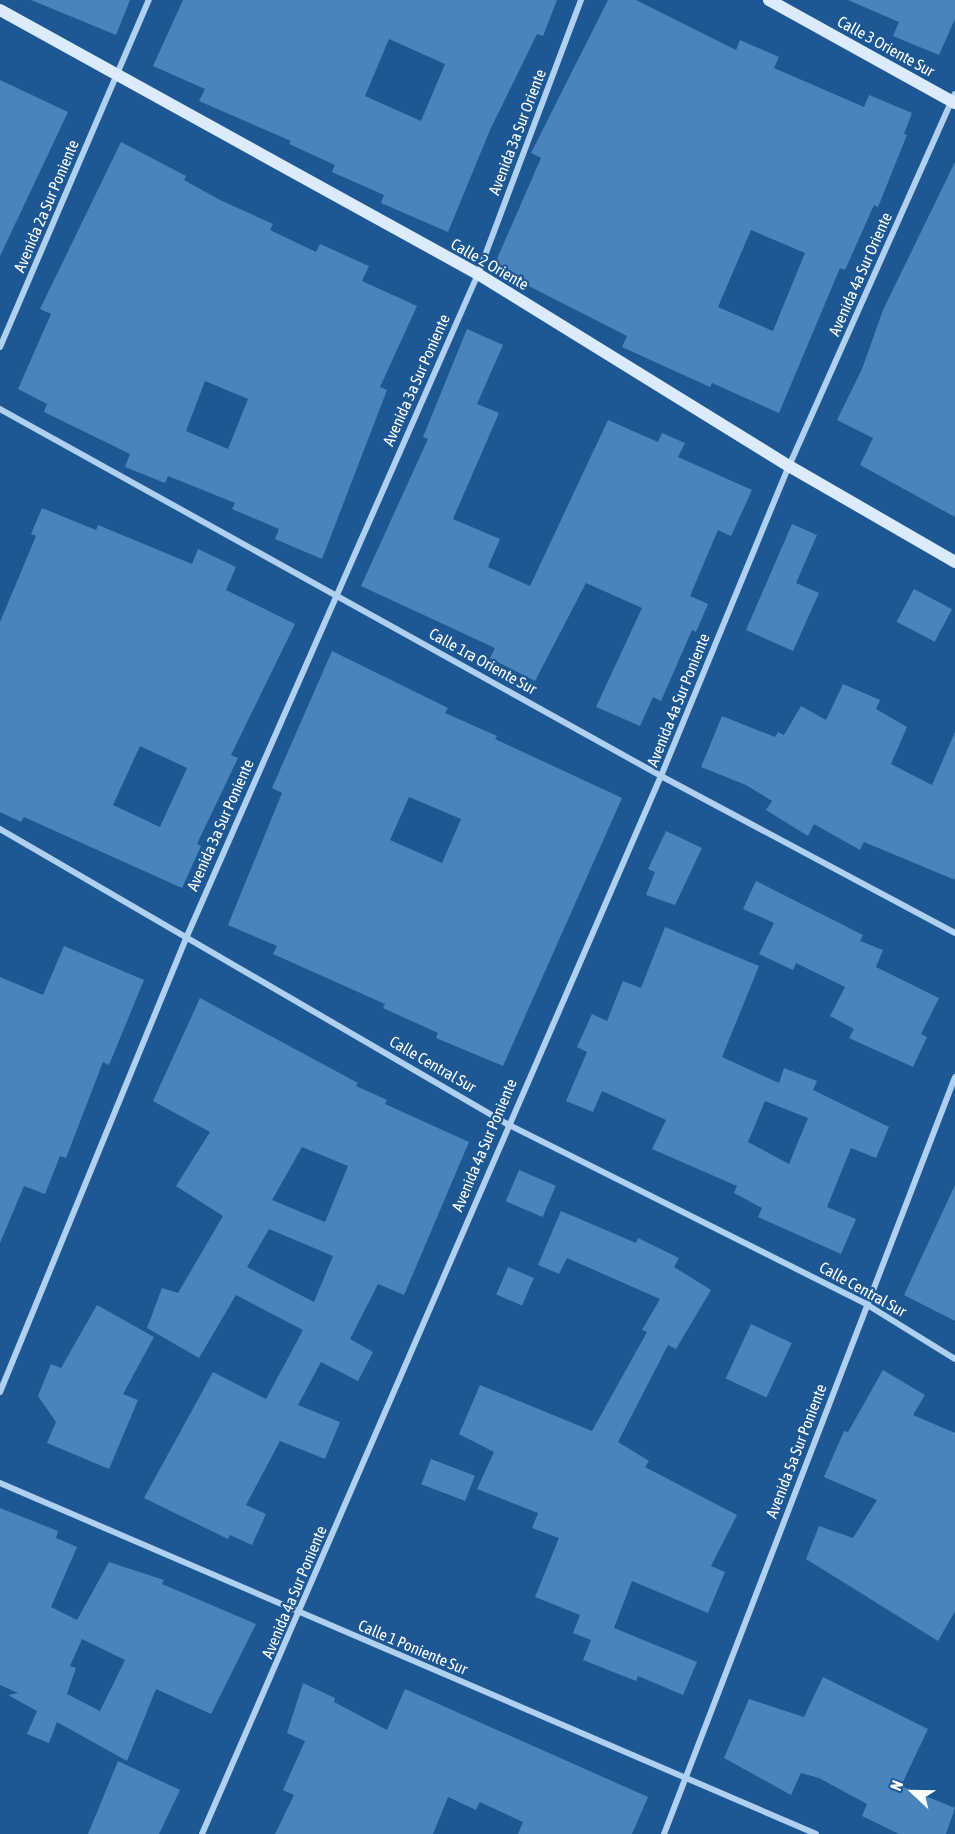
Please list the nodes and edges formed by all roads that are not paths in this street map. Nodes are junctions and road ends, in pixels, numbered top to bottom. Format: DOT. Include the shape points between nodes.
graph roads {
  1 [pos="149,0"];
  2 [pos="582,0"];
  3 [pos="769,0"];
  4 [pos="0,10"];
  5 [pos="118,76"];
  6 [pos="954,99"];
  7 [pos="478,274"];
  8 [pos="0,347"];
  9 [pos="0,409"];
  10 [pos="789,466"];
  11 [pos="955,562"];
  12 [pos="336,593"];
  13 [pos="661,776"];
  14 [pos="0,829"];
  15 [pos="955,933"];
  16 [pos="187,936"];
  17 [pos="955,1077"];
  18 [pos="507,1124"];
  19 [pos="866,1304"];
  20 [pos="955,1359"];
  21 [pos="0,1392"];
  22 [pos="0,1483"];
  23 [pos="300,1614"];
  24 [pos="686,1777"];
  25 [pos="202,1834"];
  26 [pos="663,1834"];
  27 [pos="816,1834"];
  1 -- 5 [label="street, Avenida 2a Sur Poniente"];
  2 -- 7 [label="street, Avenida 3a Sur Oriente"];
  3 -- 6 [label="main road, Calle 3 Oriente Sur"];
  4 -- 5 [label="main road, Calle 2 Oriente"];
  5 -- 7 [label="main road, Calle 2 Oriente"];
  5 -- 8 [label="street, Avenida 2a Sur Poniente"];
  6 -- 10 [label="street, Avenida 4a Sur Oriente"];
  7 -- 10 [label="main road, Calle 2 Oriente"];
  7 -- 12 [label="street, Avenida 3a Sur Poniente"];
  9 -- 12 [label="street, Calle 1ra Oriente Sur"];
  10 -- 11 [label="main road, Calle 2 Oriente"];
  10 -- 13 [label="street, Avenida 4a Sur Poniente"];
  12 -- 13 [label="street, Calle 1ra Oriente Sur"];
  12 -- 16 [label="street, Avenida 3a Sur Poniente"];
  13 -- 15 [label="street, Calle 1ra Oriente Sur"];
  13 -- 18 [label="street, Avenida 4a Sur Poniente"];
  14 -- 16 [label="street, Calle Central Sur"];
  16 -- 18 [label="street, Calle Central Sur"];
  16 -- 21 [label="street, Avenida 3a Sur Poniente"];
  17 -- 19 [label="street, Avenida 5a Sur Poniente"];
  18 -- 19 [label="street, Calle Central Sur"];
  18 -- 23 [label="street, Avenida 4a Sur Poniente"];
  19 -- 20 [label="street, Calle Central Sur"];
  19 -- 24 [label="street, Avenida 5a Sur Poniente"];
  22 -- 23 [label="street, Calle 1 Poniente Sur"];
  23 -- 24 [label="street, Calle 1 Poniente Sur"];
  23 -- 25 [label="street, Avenida 4a Sur Poniente"];
  24 -- 26 [label="street, Avenida 5a Sur Poniente"];
  24 -- 27 [label="street, Calle 1 Poniente Sur"];
}
